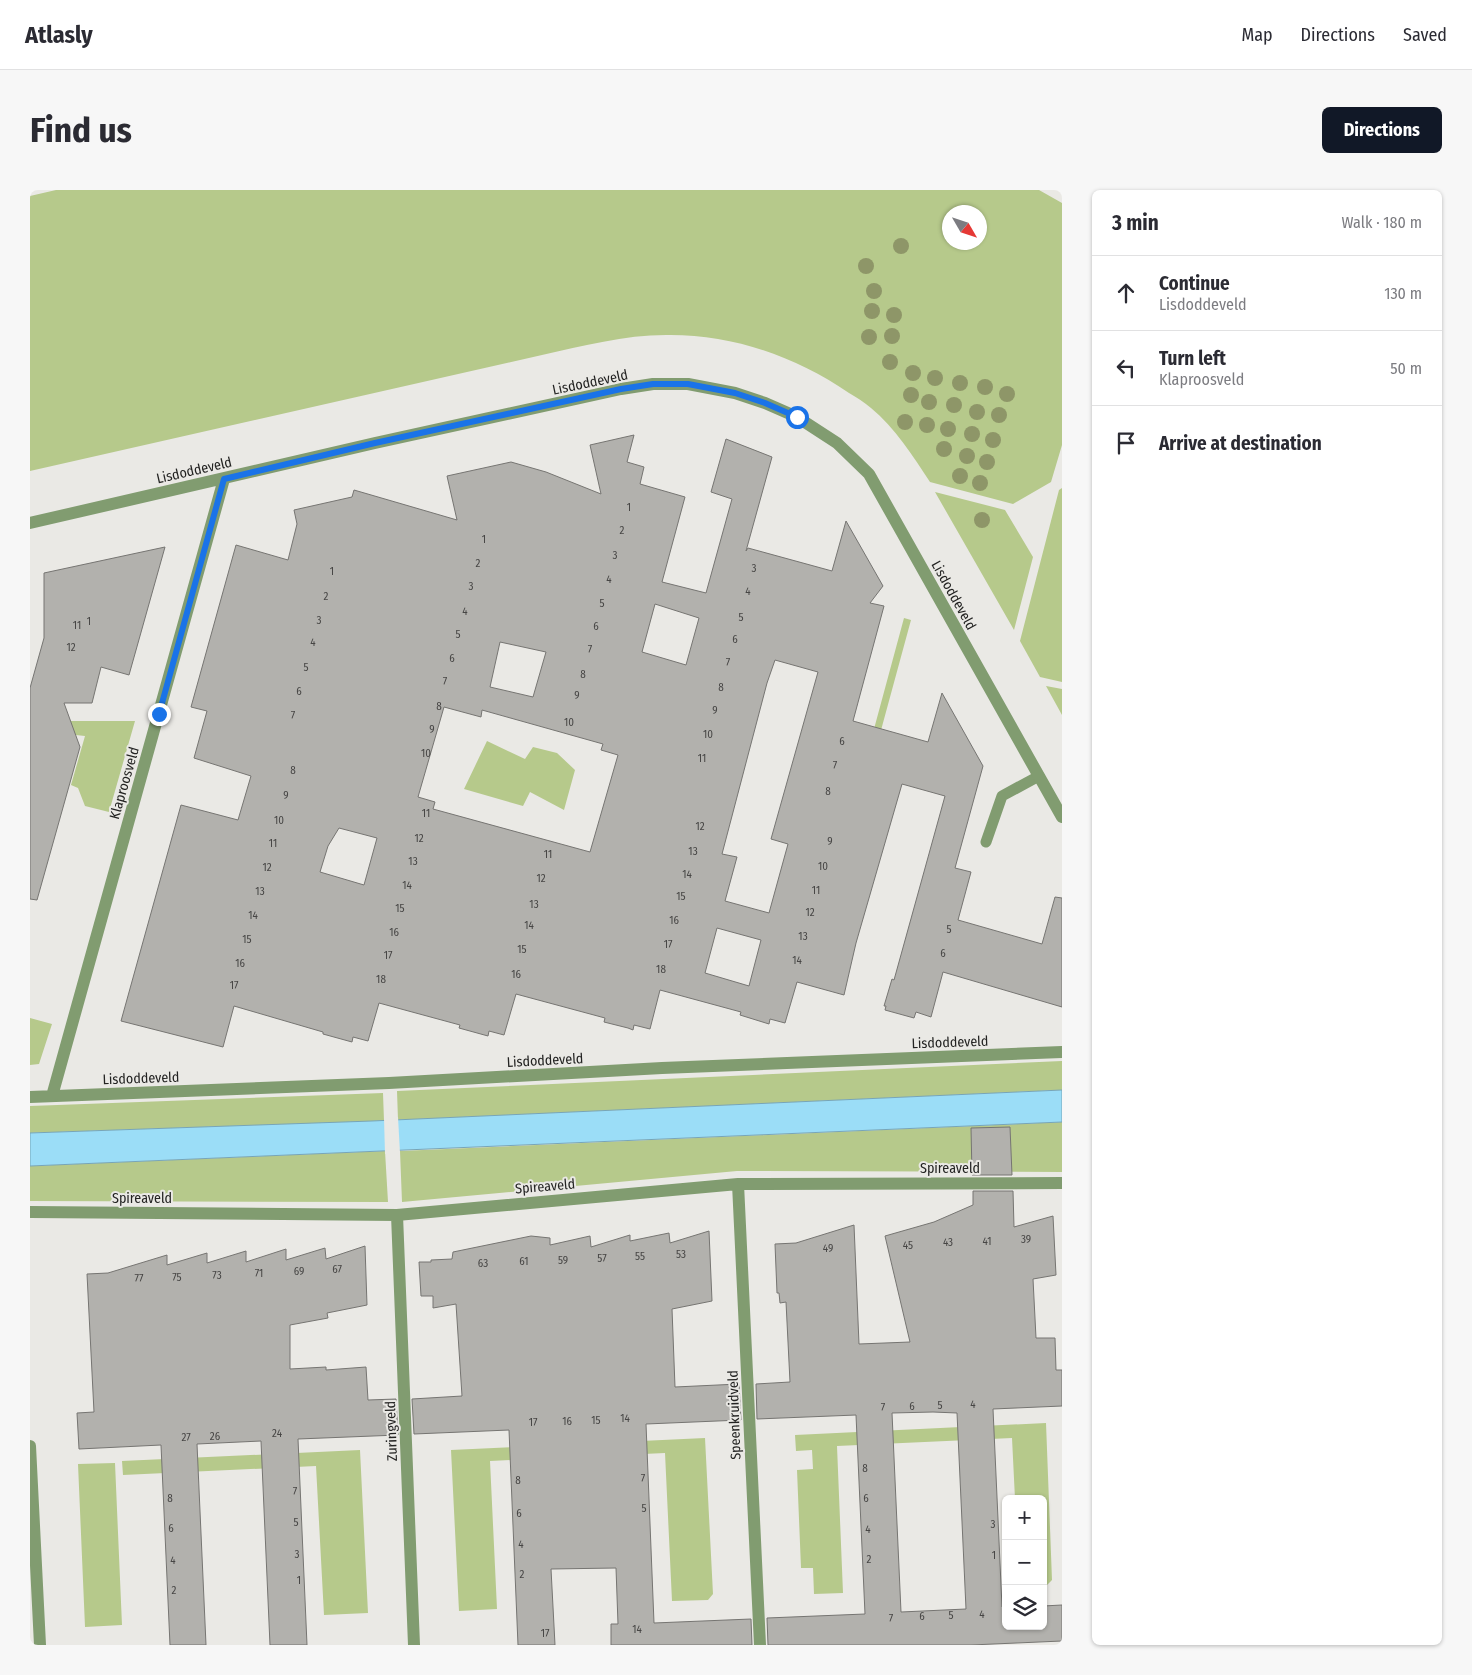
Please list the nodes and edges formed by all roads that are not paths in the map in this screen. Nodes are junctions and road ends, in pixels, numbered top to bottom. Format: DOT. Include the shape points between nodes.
graph roads {
  1 [pos="224,479"];
  2 [pos="30,523"];
  3 [pos="1039,776"];
  4 [pos="1062,817"];
  5 [pos="986,842"];
  6 [pos="1062,1052"];
  7 [pos="52,1096"];
  8 [pos="30,1097"];
  9 [pos="1062,1183"];
  10 [pos="738,1184"];
  11 [pos="30,1212"];
  12 [pos="397,1215"];
  13 [pos="30,1446"];
  14 [pos="40,1645"];
  15 [pos="414,1645"];
  16 [pos="760,1645"];
  1 -- 2 [label="street, Lisdoddeveld"];
  1 -- 3 [label="street, Lisdoddeveld" via="375,443 653,384 688,384 735,393 765,403 797,417 837,442 869,474"];
  1 -- 7 [label="street, Klaproosveld"];
  3 -- 4 [label="street, Lisdoddeveld"];
  3 -- 5 [label="lane" via="1002,796"];
  6 -- 7 [label="street, Lisdoddeveld"];
  7 -- 8 [label="street, Lisdoddeveld"];
  9 -- 10 [label="street, Spireaveld"];
  10 -- 12 [label="street, Spireaveld"];
  10 -- 16 [label="street, Speenkruidveld"];
  11 -- 12 [label="street, Spireaveld"];
  12 -- 15 [label="street, Zuringveld"];
  13 -- 14 [label="street"];
}
